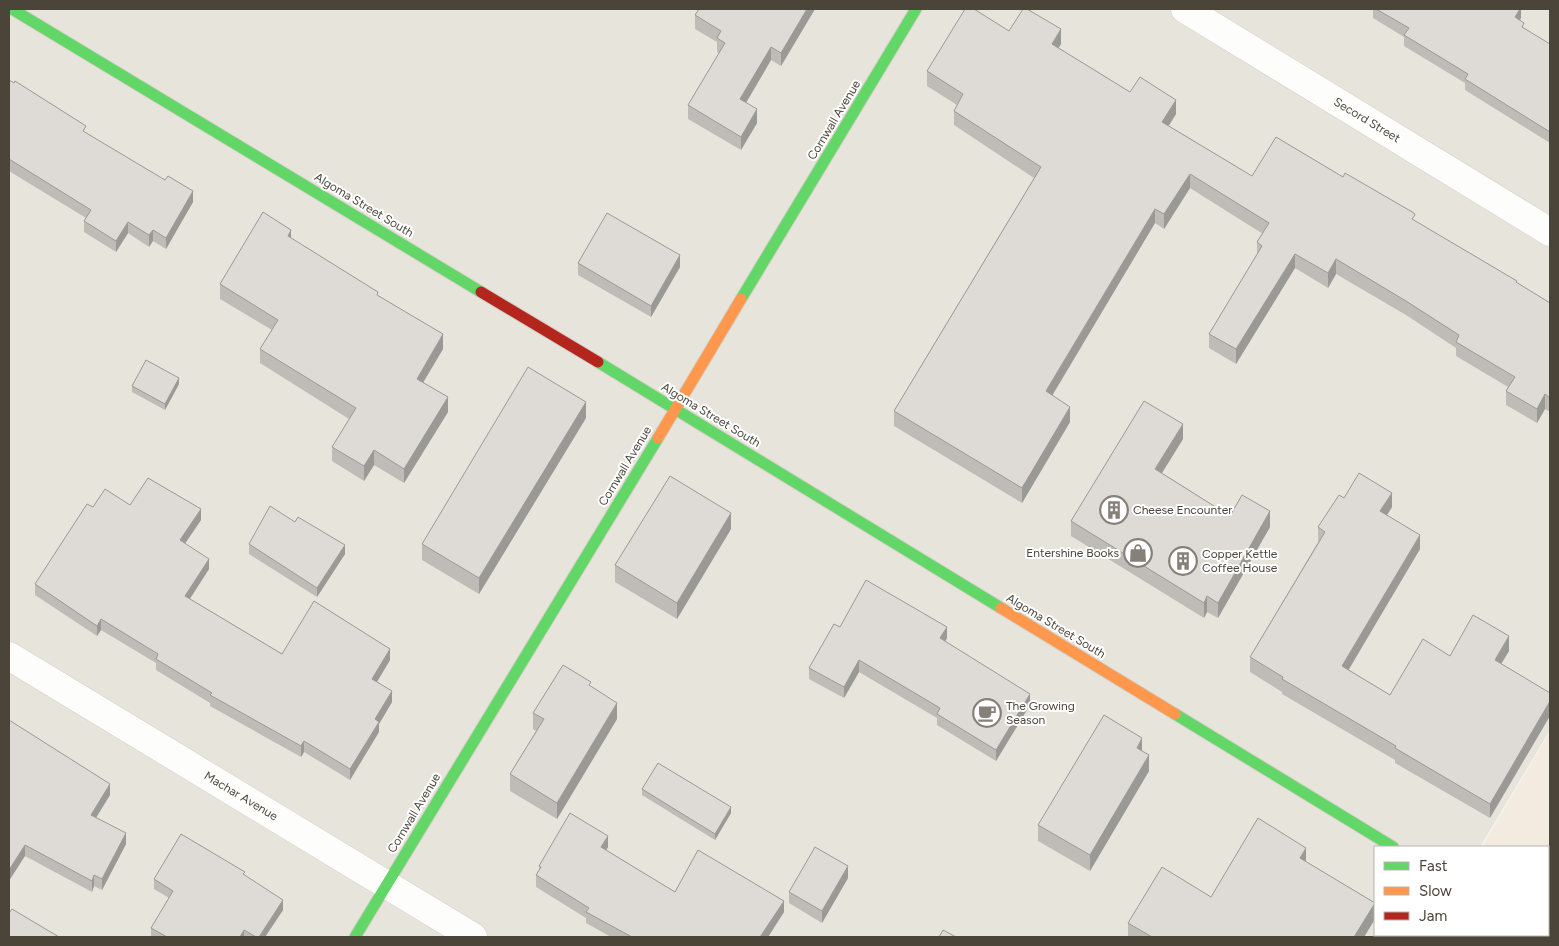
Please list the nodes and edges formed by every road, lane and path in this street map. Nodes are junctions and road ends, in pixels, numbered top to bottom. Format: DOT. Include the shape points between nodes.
graph roads {
  1 [pos="12,9"];
  2 [pos="916,9"];
  3 [pos="1185,9"];
  4 [pos="1550,232"];
  5 [pos="675,410"];
  6 [pos="9,656"];
  7 [pos="1391,846"];
  8 [pos="387,884"];
  9 [pos="354,937"];
  10 [pos="473,937"];
  1 -- 5 [label="street, Algoma Street South"];
  2 -- 5 [label="street, Cornwall Avenue"];
  3 -- 4 [label="street, Secord Street"];
  5 -- 7 [label="street, Algoma Street South"];
  5 -- 8 [label="street, Cornwall Avenue"];
  6 -- 8 [label="street, Machar Avenue"];
  8 -- 9 [label="street, Cornwall Avenue"];
  8 -- 10 [label="street, Machar Avenue"];
}
